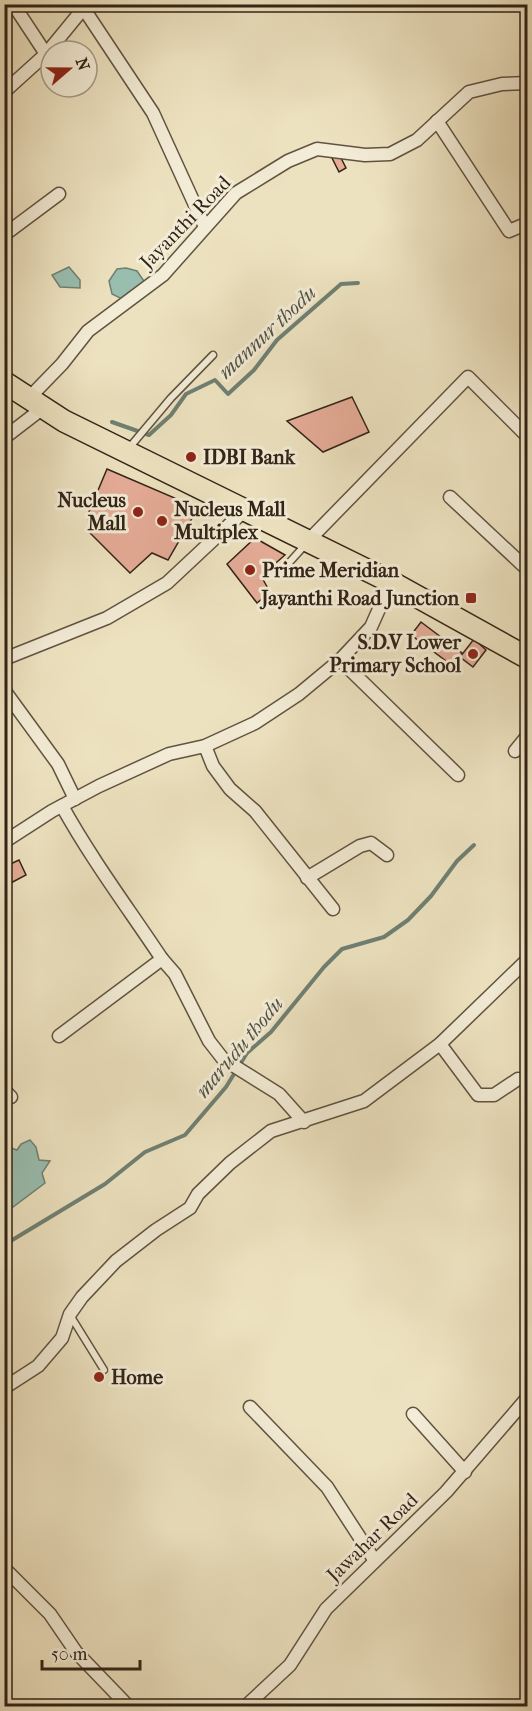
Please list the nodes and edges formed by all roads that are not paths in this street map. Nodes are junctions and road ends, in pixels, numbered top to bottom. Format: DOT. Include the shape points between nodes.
graph roads {
  1 [pos="14,4"];
  2 [pos="86,7"];
  3 [pos="59,39"];
  4 [pos="39,43"];
  5 [pos="39,60"];
  6 [pos="528,83"];
  7 [pos="4,92"];
  8 [pos="437,121"];
  9 [pos="59,194"];
  10 [pos="528,223"];
  11 [pos="205,227"];
  12 [pos="4,235"];
  13 [pos="213,355"];
  14 [pos="4,382"];
  15 [pos="36,403"];
  16 [pos="528,418"];
  17 [pos="517,426"];
  18 [pos="528,437"];
  19 [pos="4,438"];
  20 [pos="130,446"];
  21 [pos="450,497"];
  22 [pos="245,510"];
  23 [pos="308,541"];
  24 [pos="528,570"];
  25 [pos="278,575"];
  26 [pos="391,582"];
  27 [pos="528,658"];
  28 [pos="4,659"];
  29 [pos="340,660"];
  30 [pos="4,690"];
  31 [pos="528,735"];
  32 [pos="205,746"];
  33 [pos="515,751"];
  34 [pos="458,774"];
  35 [pos="75,799"];
  36 [pos="62,806"];
  37 [pos="4,842"];
  38 [pos="387,855"];
  39 [pos="307,878"];
  40 [pos="333,909"];
  41 [pos="162,959"];
  42 [pos="528,959"];
  43 [pos="59,1036"];
  44 [pos="440,1044"];
  45 [pos="518,1079"];
  46 [pos="304,1122"];
  47 [pos="70,1314"];
  48 [pos="104,1370"];
  49 [pos="4,1388"];
  50 [pos="528,1396"];
  51 [pos="250,1407"];
  52 [pos="413,1414"];
  53 [pos="465,1472"];
  54 [pos="375,1561"];
  55 [pos="4,1568"];
  56 [pos="128,1707"];
  57 [pos="246,1707"];
  1 -- 4 [label="street"];
  2 -- 3 [label="street"];
  2 -- 11 [label="street" via="153,113"];
  5 -- 7 [label="street"];
  6 -- 8 [label="street, Jayanthi Road" via="469,92"];
  8 -- 10 [label="street" via="509,231"];
  8 -- 11 [label="street, Jayanthi Road" via="417,140 390,154 317,149 288,161 236,193"];
  9 -- 12 [label="street"];
  11 -- 15 [label="street, Jayanthi Road" via="163,275 88,331"];
  13 -- 20 [label="lane"];
  14 -- 15 [label="highway"];
  15 -- 19 [label="street, Jayanthi Road"];
  15 -- 20 [label="highway"];
  16 -- 17 [label="street"];
  17 -- 18 [label="street"];
  17 -- 23 [label="street" via="468,377"];
  20 -- 22 [label="highway"];
  21 -- 24 [label="street"];
  22 -- 23 [label="highway"];
  22 -- 28 [label="street" via="167,584 107,618"];
  23 -- 25 [label="lane"];
  23 -- 26 [label="highway"];
  26 -- 27 [label="highway"];
  26 -- 29 [label="street" via="371,627"];
  29 -- 32 [label="street" via="255,723"];
  29 -- 34 [label="street"];
  30 -- 35 [label="street" via="58,764"];
  31 -- 33 [label="street"];
  32 -- 35 [label="street" via="169,754"];
  32 -- 39 [label="street" via="224,781 278,838"];
  35 -- 36 [label="street"];
  36 -- 37 [label="street"];
  36 -- 41 [label="street" via="90,857"];
  38 -- 39 [label="street" via="371,843 360,846"];
  39 -- 40 [label="street"];
  41 -- 43 [label="street"];
  41 -- 46 [label="street" via="175,974 208,1041 223,1059 279,1094"];
  42 -- 44 [label="street"];
  44 -- 45 [label="street" via="478,1095 494,1095"];
  44 -- 46 [label="street" via="364,1101"];
  46 -- 47 [label="street" via="271,1131 230,1163 198,1194 190,1208 116,1260"];
  47 -- 48 [label="lane"];
  47 -- 49 [label="street" via="62,1338 38,1366"];
  50 -- 53 [label="street, Jawahar Road"];
  51 -- 54 [label="street" via="327,1487"];
  52 -- 53 [label="street"];
  53 -- 54 [label="street, Jawahar Road"];
  54 -- 57 [label="street, Jawahar Road" via="326,1610 290,1665"];
  55 -- 56 [label="street" via="50,1614 76,1652"];
}
